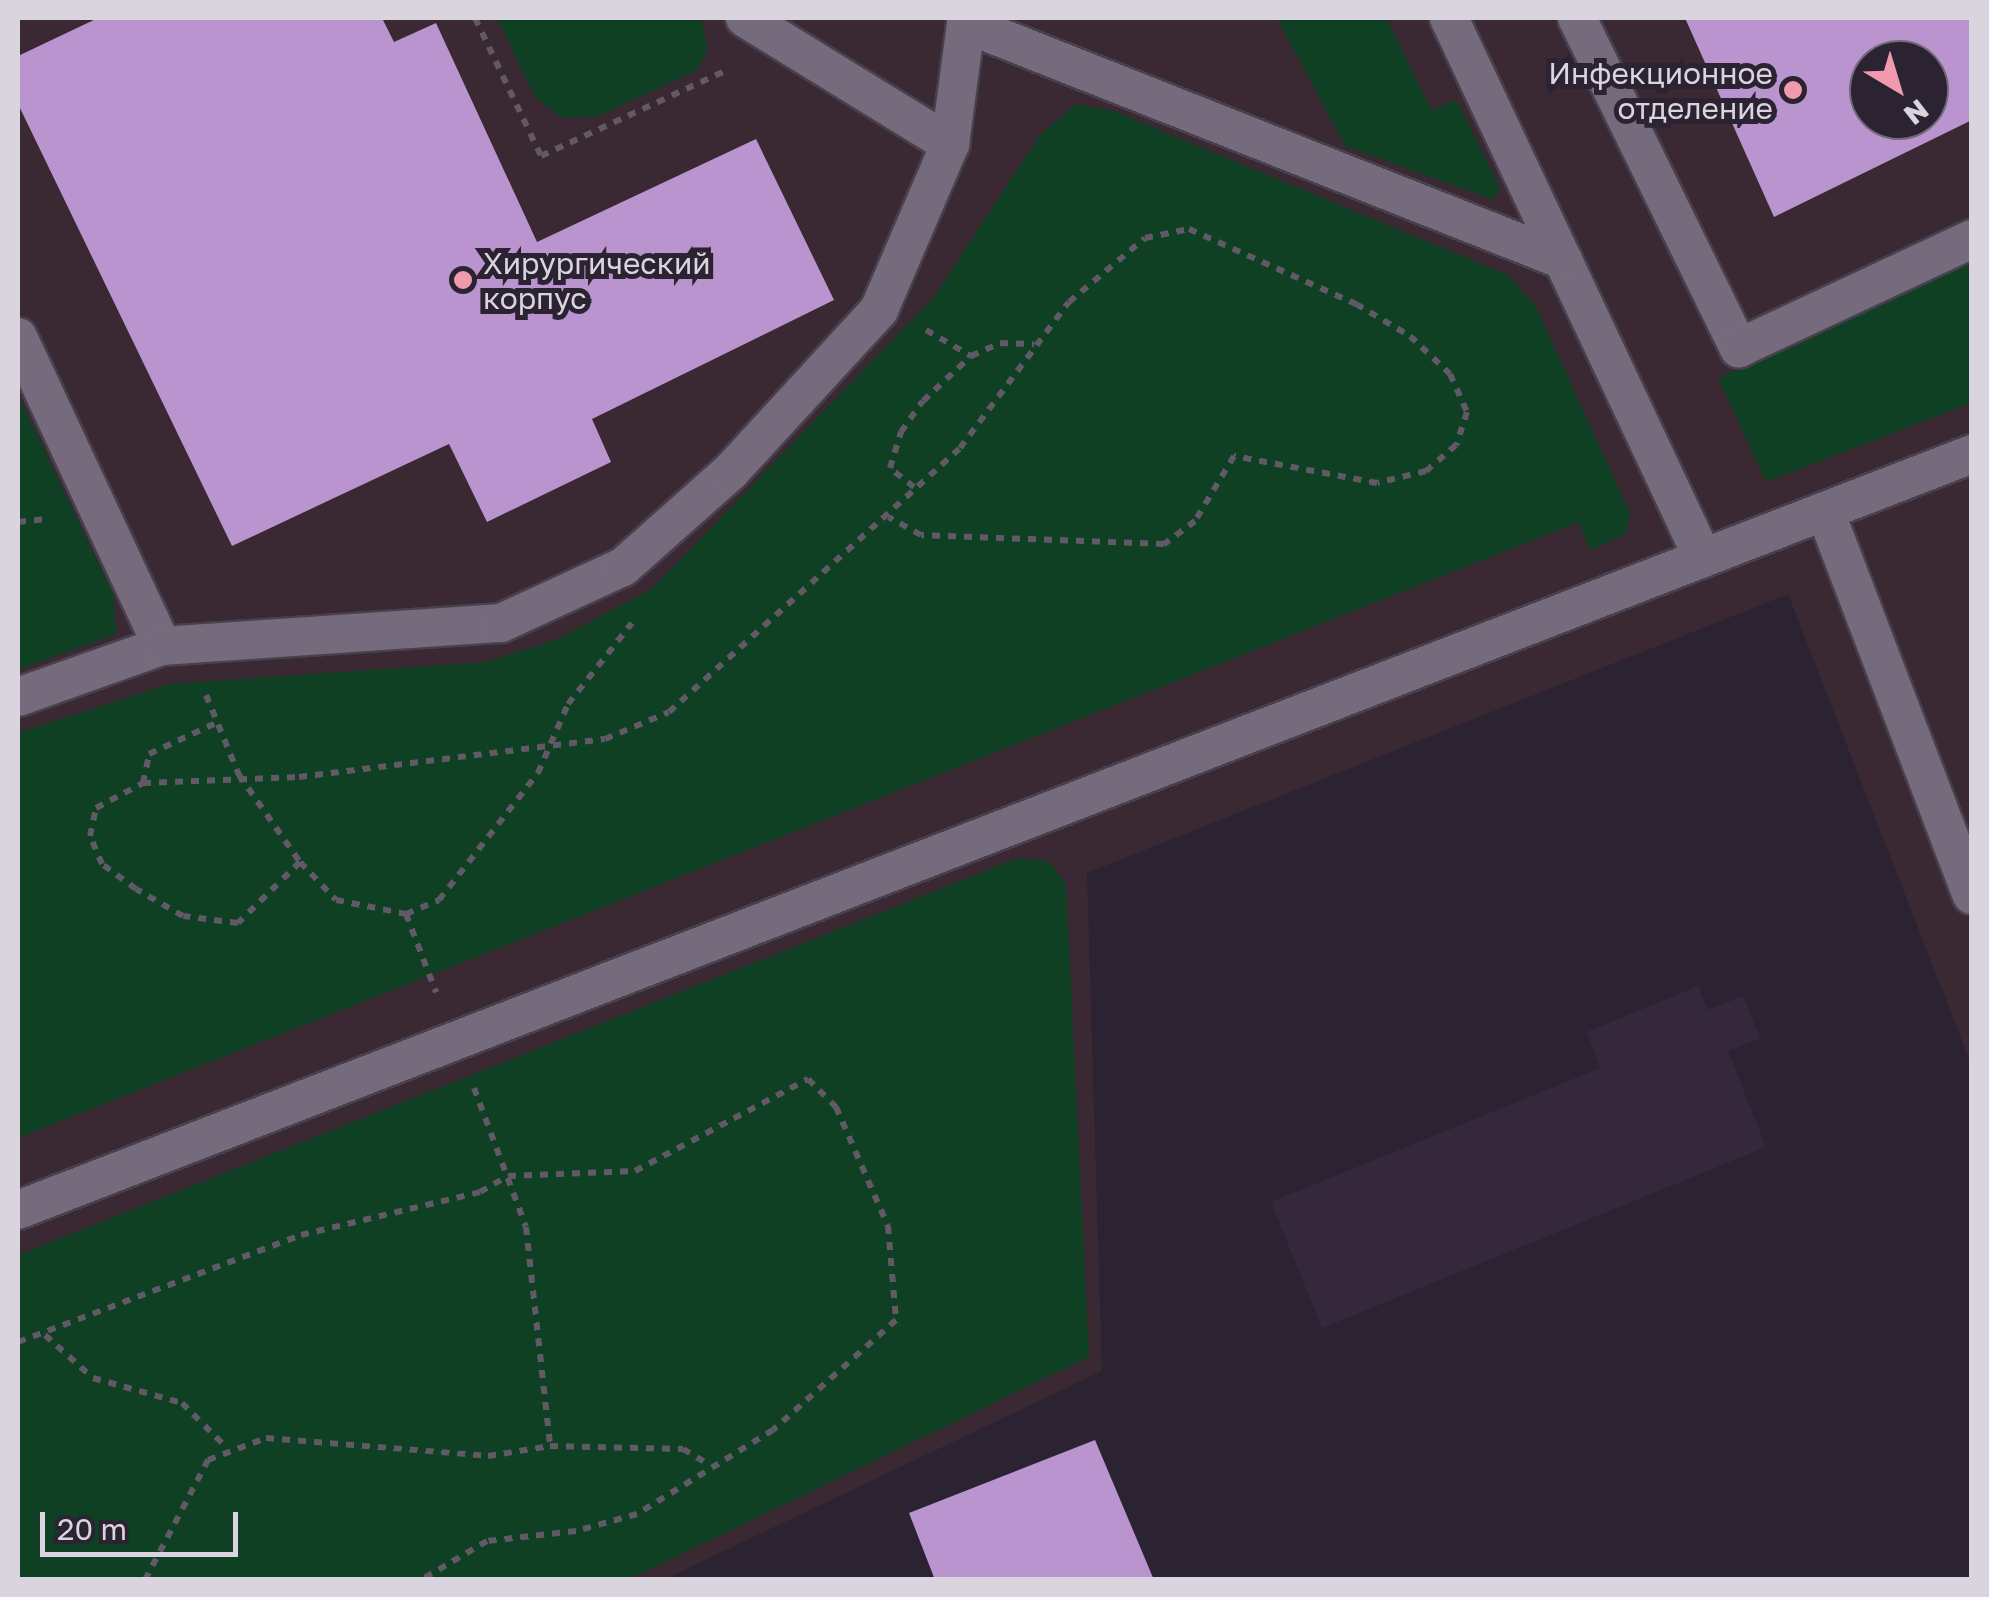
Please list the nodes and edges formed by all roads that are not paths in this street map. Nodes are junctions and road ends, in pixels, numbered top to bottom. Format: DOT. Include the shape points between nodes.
graph roads {
  1 [pos="746,18"];
  2 [pos="1449,18"];
  3 [pos="1577,18"];
  4 [pos="972,21"];
  5 [pos="950,144"];
  6 [pos="1972,239"];
  7 [pos="1563,260"];
  8 [pos="18,337"];
  9 [pos="1972,454"];
  10 [pos="1825,511"];
  11 [pos="1703,558"];
  12 [pos="162,646"];
  13 [pos="18,697"];
  14 [pos="1972,895"];
  15 [pos="18,1210"];
  1 -- 5 [label="lane"];
  2 -- 7 [label="lane"];
  3 -- 6 [label="lane" via="1739,348"];
  4 -- 5 [label="lane"];
  4 -- 7 [label="lane"];
  5 -- 12 [label="lane" via="878,310 731,471 623,567 501,623"];
  7 -- 11 [label="lane"];
  8 -- 12 [label="lane"];
  9 -- 10 [label="lane"];
  10 -- 11 [label="lane"];
  10 -- 14 [label="lane"];
  11 -- 15 [label="lane"];
  12 -- 13 [label="lane"];
}
